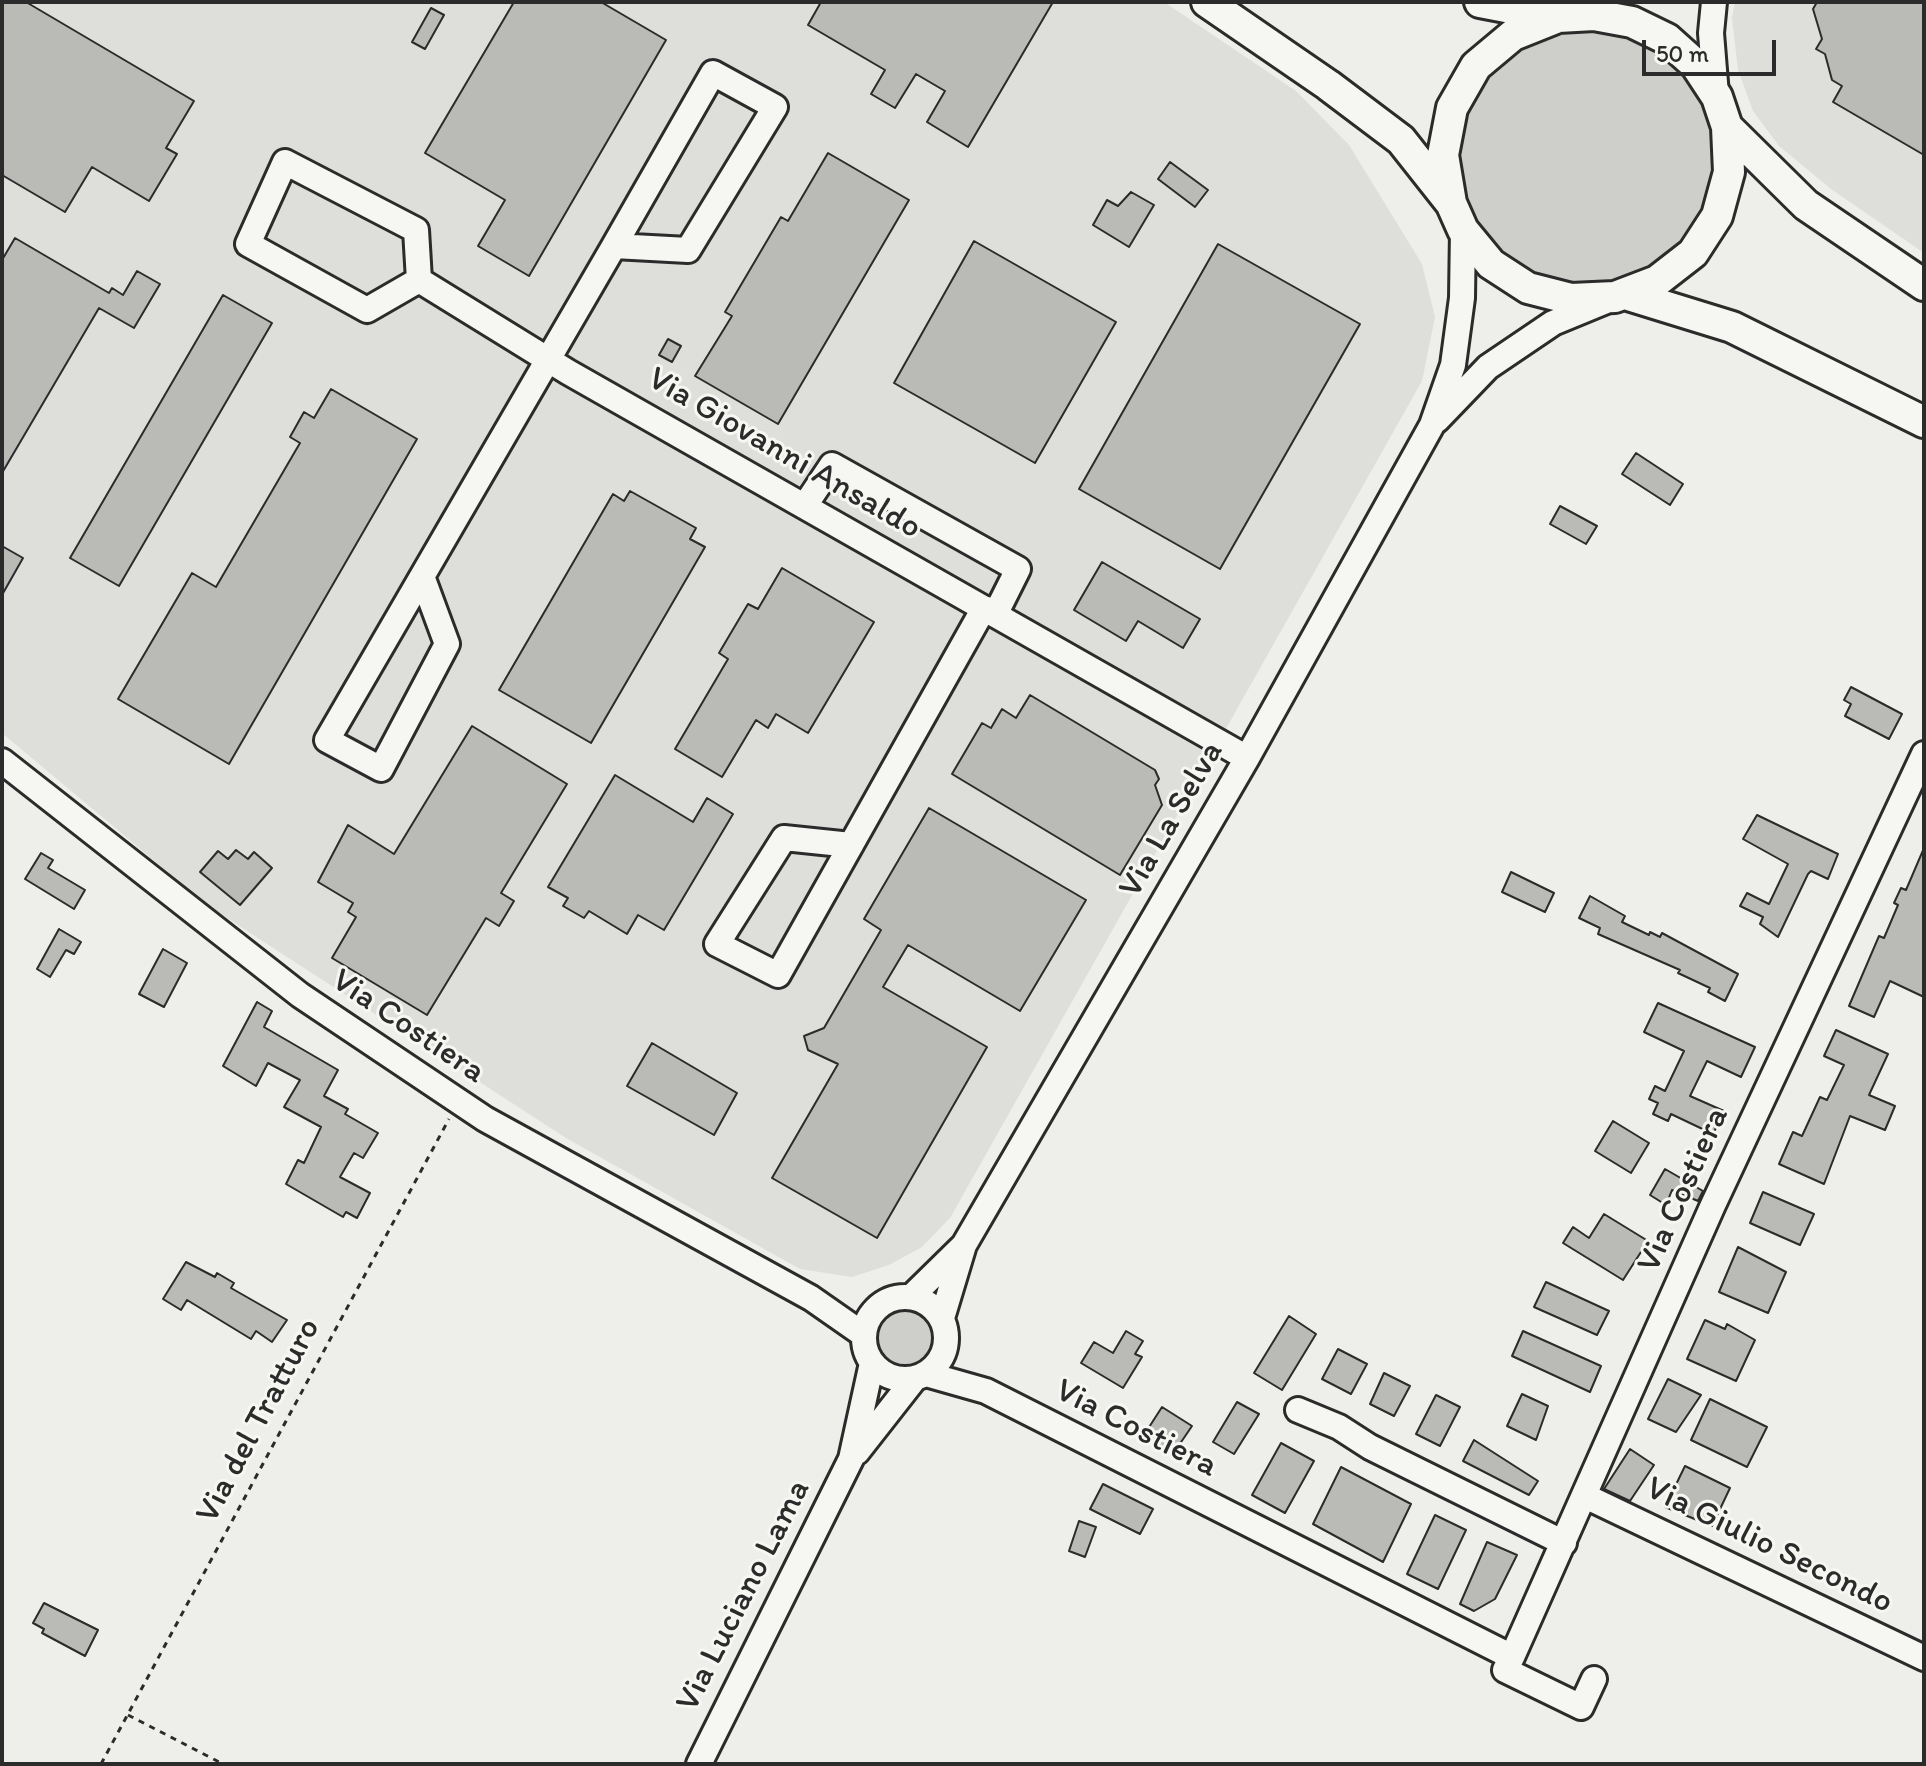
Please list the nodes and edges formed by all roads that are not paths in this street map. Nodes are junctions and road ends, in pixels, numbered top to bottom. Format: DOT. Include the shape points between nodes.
graph roads {
  1 [pos="1207,2"];
  2 [pos="1480,2"];
  3 [pos="1714,2"];
  4 [pos="1604,8"];
  5 [pos="1558,17"];
  6 [pos="1717,97"];
  7 [pos="1727,127"];
  8 [pos="1457,216"];
  9 [pos="614,246"];
  10 [pos="419,280"];
  11 [pos="1924,285"];
  12 [pos="1620,295"];
  13 [pos="550,360"];
  14 [pos="1924,422"];
  15 [pos="1432,425"];
  16 [pos="806,504"];
  17 [pos="423,579"];
  18 [pos="990,610"];
  19 [pos="1924,754"];
  20 [pos="1247,758"];
  21 [pos="2,761"];
  22 [pos="851,845"];
  23 [pos="964,1245"];
  24 [pos="911,1297"];
  25 [pos="811,1298"];
  26 [pos="876,1309"];
  27 [pos="942,1318"];
  28 [pos="864,1335"];
  29 [pos="944,1352"];
  30 [pos="872,1363"];
  31 [pos="920,1376"];
  32 [pos="986,1391"];
  33 [pos="1298,1410"];
  34 [pos="851,1459"];
  35 [pos="1585,1496"];
  36 [pos="1564,1543"];
  37 [pos="1512,1657"];
  38 [pos="1924,1658"];
  39 [pos="1594,1679"];
  40 [pos="699,1764"];
  1 -- 8 [label="main road" via="1401,140"];
  2 -- 5 [label="main road"];
  3 -- 6 [label="street"];
  4 -- 5 [label="main road"];
  4 -- 6 [label="main road" via="1667,39 1696,65"];
  5 -- 8 [label="main road" via="1513,35 1476,66 1452,108 1443,155"];
  6 -- 7 [label="main road"];
  7 -- 11 [label="main road" via="1806,205"];
  7 -- 12 [label="main road" via="1729,172 1717,216 1693,253 1657,281"];
  8 -- 12 [label="main road" via="1491,264 1528,288 1571,299"];
  8 -- 15 [label="street, Via La Selva" via="1462,298 1453,365"];
  9 -- 9 [label="street" via="688,250 775,107 713,73"];
  9 -- 13 [label="street"];
  10 -- 10 [label="street" via="416,230 285,162 248,244 367,310"];
  10 -- 13 [label="street, Via Giovanni Ansaldo"];
  12 -- 14 [label="main road" via="1732,327"];
  12 -- 15 [label="street, Via La Selva" via="1553,323 1488,367"];
  13 -- 16 [label="street, Via Giovanni Ansaldo"];
  13 -- 17 [label="street"];
  15 -- 20 [label="street, Via La Selva"];
  16 -- 18 [label="street, Via Giovanni Ansaldo"];
  16 -- 18 [label="street" via="832,465 1018,569"];
  17 -- 17 [label="street" via="447,644 381,769 327,740"];
  18 -- 20 [label="street, Via Giovanni Ansaldo"];
  18 -- 22 [label="street"];
  19 -- 35 [label="street, Via Costiera" via="1713,1205"];
  20 -- 23 [label="street, Via La Selva"];
  21 -- 25 [label="street, Via Costiera" via="300,995 459,1101"];
  22 -- 22 [label="street" via="778,975 717,944 784,838"];
  23 -- 24 [label="street, Via La Selva"];
  23 -- 27 [label="street, Via La Selva"];
  24 -- 26 [label="street" via="886,1301"];
  24 -- 27 [label="street"];
  25 -- 26 [label="street, Via Costiera"];
  25 -- 28 [label="street, Via Costiera"];
  26 -- 28 [label="street"];
  27 -- 29 [label="street"];
  28 -- 30 [label="street"];
  29 -- 31 [label="street"];
  29 -- 32 [label="street, Via Costiera"];
  30 -- 31 [label="street" via="891,1377"];
  30 -- 34 [label="street, Via Luciano Lama"];
  31 -- 32 [label="street, Via Costiera"];
  31 -- 34 [label="street, Via Luciano Lama"];
  32 -- 37 [label="street, Via Costiera"];
  33 -- 36 [label="street"];
  34 -- 40 [label="street, Via Luciano Lama"];
  35 -- 36 [label="street, Via Costiera"];
  35 -- 38 [label="street, Via Giulio Secondo"];
  36 -- 37 [label="street, Via Costiera"];
  37 -- 39 [label="street" via="1505,1670 1581,1707"];
}
